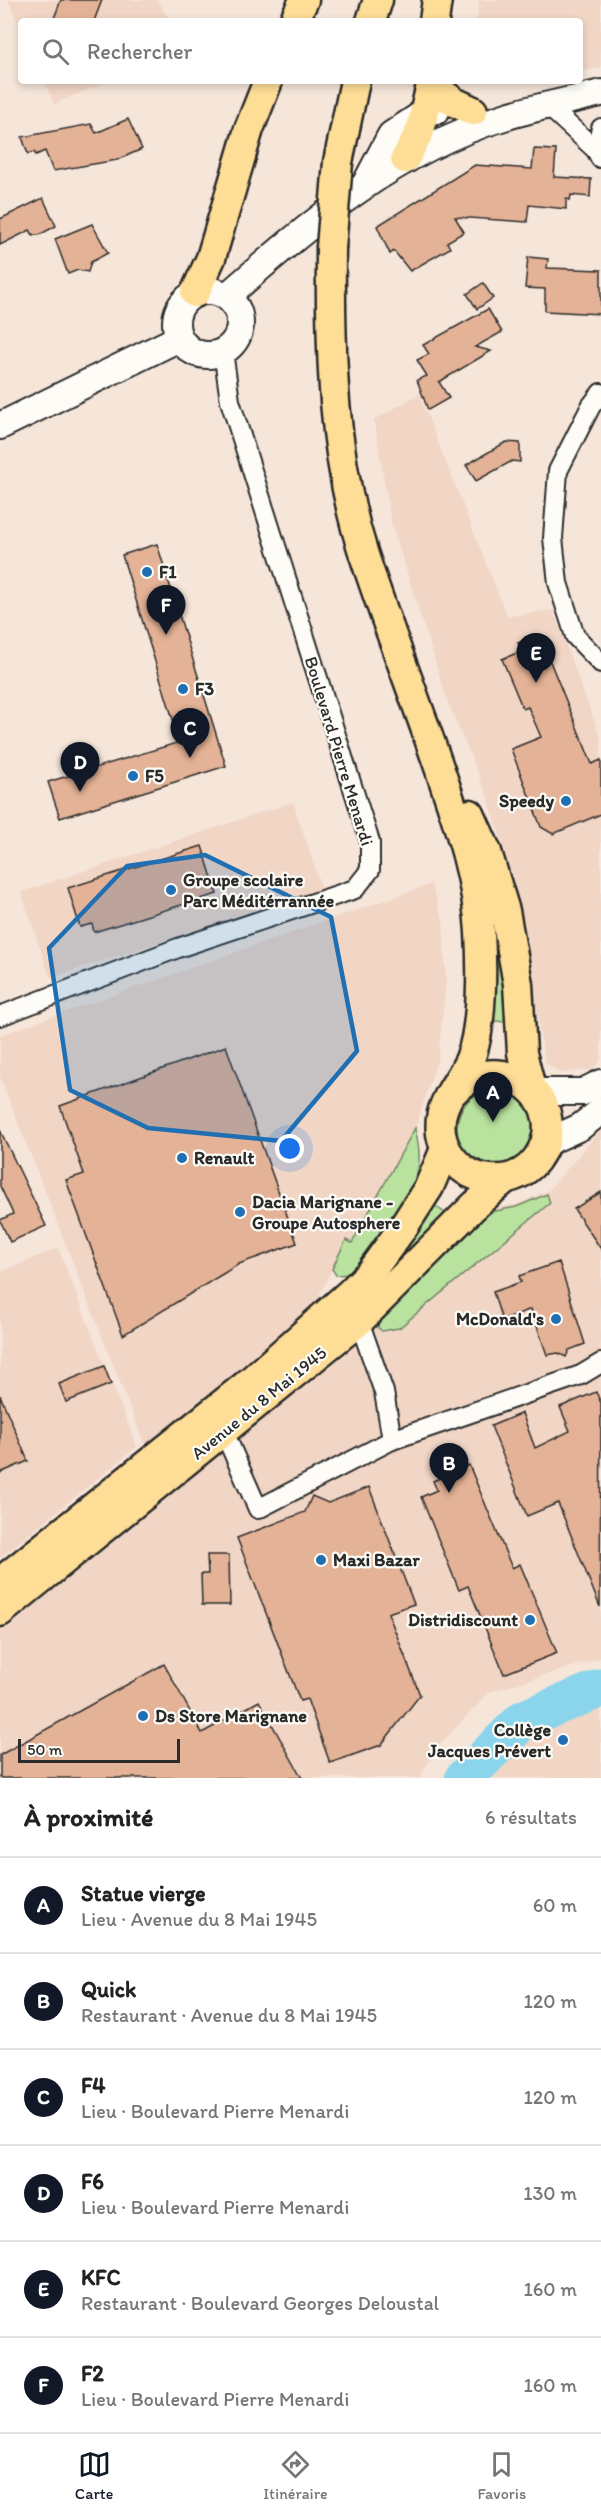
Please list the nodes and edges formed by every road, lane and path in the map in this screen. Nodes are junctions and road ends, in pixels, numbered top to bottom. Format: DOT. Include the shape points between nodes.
graph roads {
  1 [pos="304,0"];
  2 [pos="378,0"];
  3 [pos="437,0"];
  4 [pos="295,18"];
  5 [pos="372,18"];
  6 [pos="434,18"];
  7 [pos="267,84"];
  8 [pos="354,84"];
  9 [pos="430,92"];
  10 [pos="601,93"];
  11 [pos="548,106"];
  12 [pos="473,111"];
  13 [pos="504,117"];
  14 [pos="601,128"];
  15 [pos="598,156"];
  16 [pos="405,159"];
  17 [pos="365,184"];
  18 [pos="195,292"];
  19 [pos="227,296"];
  20 [pos="179,338"];
  21 [pos="223,351"];
  22 [pos="601,393"];
  23 [pos="0,426"];
  24 [pos="403,662"];
  25 [pos="601,663"];
  26 [pos="0,1017"];
  27 [pos="601,1083"];
  28 [pos="533,1090"];
  29 [pos="450,1095"];
  30 [pos="601,1111"];
  31 [pos="545,1143"];
  32 [pos="445,1149"];
  33 [pos="505,1179"];
  34 [pos="358,1321"];
  35 [pos="601,1363"];
  36 [pos="224,1432"];
  37 [pos="392,1440"];
  38 [pos="0,1582"];
  39 [pos="0,1612"];
  1 -- 4 [label="main road"];
  2 -- 5 [label="main road"];
  3 -- 6 [label="main road"];
  7 -- 18 [label="main road" via="249,129 211,258"];
  8 -- 24 [label="main road, bridge" via="338,162 331,248 333,371 348,486 363,552"];
  9 -- 12 [label="main road"];
  9 -- 16 [label="main road" via="420,131"];
  9 -- 17 [label="main road" via="391,135"];
  10 -- 11 [label="main road"];
  11 -- 13 [label="main road"];
  11 -- 15 [label="street"];
  12 -- 13 [label="main road"];
  13 -- 16 [label="main road"];
  14 -- 15 [label="street"];
  16 -- 17 [label="main road"];
  17 -- 19 [label="main road" via="310,224"];
  18 -- 19 [label="main road"];
  18 -- 20 [label="main road" via="177,312"];
  19 -- 21 [label="main road" via="240,314 241,325 238,336"];
  20 -- 21 [label="main road" via="194,352 214,355"];
  20 -- 23 [label="main road"];
  21 -- 26 [label="street, Boulevard Pierre Menardi" via="230,401 370,842 370,870 355,889 178,948"];
  22 -- 25 [label="street" via="558,471 553,538 558,582 575,636"];
  24 -- 28 [label="main road" via="487,852 502,901 518,984 522,1053"];
  24 -- 29 [label="main road" via="460,830 480,932 478,1021 471,1057"];
  27 -- 28 [label="main road" via="583,1092"];
  28 -- 29 [label="main road" via="507,1075 489,1073 473,1077"];
  28 -- 31 [label="main road" via="545,1110"];
  29 -- 32 [label="main road" via="441,1116"];
  30 -- 31 [label="main road" via="580,1127"];
  31 -- 33 [label="main road" via="523,1172"];
  32 -- 33 [label="main road" via="461,1169 482,1179"];
  32 -- 38 [label="main road, Avenue du 8 Mai 1945" via="429,1187 404,1226 351,1292 245,1386"];
  33 -- 34 [label="main road, Avenue du 8 Mai 1945"];
  34 -- 36 [label="main road, Avenue du 8 Mai 1945"];
  34 -- 37 [label="street" via="384,1392"];
  35 -- 37 [label="street" via="581,1375"];
  36 -- 37 [label="street" via="258,1509"];
  36 -- 39 [label="main road, Avenue du 8 Mai 1945"];
}
